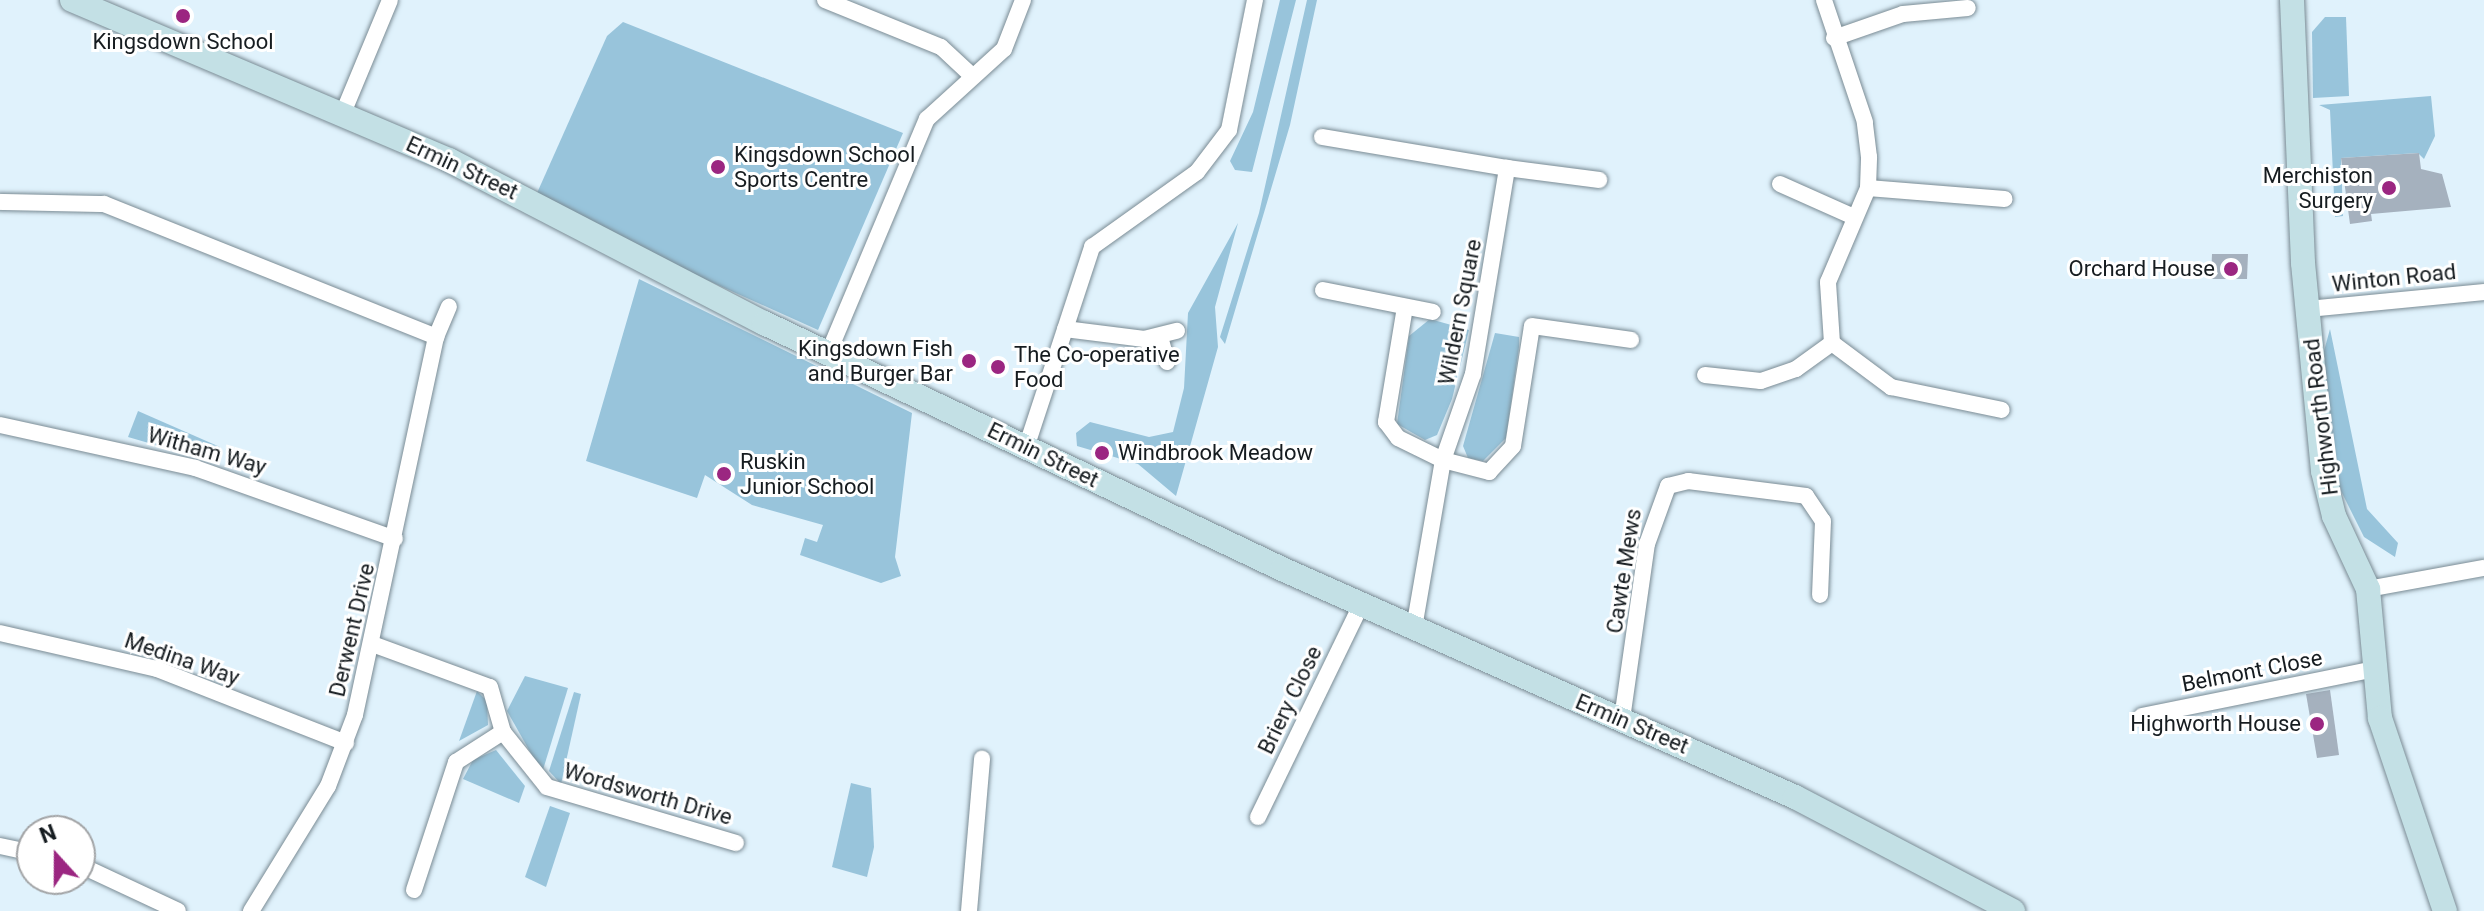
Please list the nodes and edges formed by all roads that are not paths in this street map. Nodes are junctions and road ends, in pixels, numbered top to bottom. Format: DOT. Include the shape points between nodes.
graph roads {
  1 [pos="72,0"];
  2 [pos="390,0"];
  3 [pos="825,0"];
  4 [pos="1023,0"];
  5 [pos="1255,0"];
  6 [pos="1824,0"];
  7 [pos="2292,0"];
  8 [pos="1968,8"];
  9 [pos="1834,38"];
  10 [pos="971,75"];
  11 [pos="343,113"];
  12 [pos="1322,137"];
  13 [pos="1507,168"];
  14 [pos="1599,180"];
  15 [pos="1780,184"];
  16 [pos="1868,188"];
  17 [pos="2005,199"];
  18 [pos="0,202"];
  19 [pos="1854,217"];
  20 [pos="1323,290"];
  21 [pos="2484,292"];
  22 [pos="449,307"];
  23 [pos="1405,307"];
  24 [pos="2308,309"];
  25 [pos="1433,312"];
  26 [pos="1065,329"];
  27 [pos="1177,331"];
  28 [pos="436,337"];
  29 [pos="1160,337"];
  30 [pos="1631,340"];
  31 [pos="1832,343"];
  32 [pos="828,354"];
  33 [pos="1167,362"];
  34 [pos="1705,375"];
  35 [pos="2002,410"];
  36 [pos="0,425"];
  37 [pos="1026,448"];
  38 [pos="1443,460"];
  39 [pos="395,539"];
  40 [pos="2484,568"];
  41 [pos="2368,589"];
  42 [pos="1820,595"];
  43 [pos="1362,603"];
  44 [pos="1414,628"];
  45 [pos="0,633"];
  46 [pos="375,645"];
  47 [pos="2371,670"];
  48 [pos="2142,716"];
  49 [pos="1622,719"];
  50 [pos="503,732"];
  51 [pos="346,743"];
  52 [pos="982,759"];
  53 [pos="1258,817"];
  54 [pos="736,843"];
  55 [pos="96,873"];
  56 [pos="414,890"];
  57 [pos="178,911"];
  58 [pos="251,911"];
  59 [pos="969,911"];
  60 [pos="2013,911"];
  61 [pos="2445,911"];
  1 -- 11 [label="main road, Ermin Street"];
  2 -- 11 [label="street"];
  3 -- 10 [label="street" via="941,47"];
  4 -- 10 [label="street" via="1004,49"];
  5 -- 26 [label="street" via="1237,107 1222,141 1197,172 1092,247"];
  6 -- 9 [label="street"];
  7 -- 24 [label="main road, Highworth Road"];
  8 -- 9 [label="street" via="1903,14"];
  9 -- 16 [label="street" via="1865,122"];
  10 -- 32 [label="street" via="927,119"];
  11 -- 32 [label="main road, Ermin Street"];
  12 -- 13 [label="street"];
  13 -- 14 [label="street"];
  13 -- 38 [label="street, Wildern Square" via="1473,374"];
  15 -- 19 [label="street"];
  16 -- 17 [label="street" via="1945,200"];
  16 -- 19 [label="street"];
  18 -- 28 [label="street" via="104,204"];
  19 -- 31 [label="street" via="1825,298"];
  20 -- 23 [label="street, Wildern Square"];
  21 -- 24 [label="street, Winton Road"];
  22 -- 28 [label="street, Derwent Drive"];
  23 -- 25 [label="street, Wildern Square"];
  23 -- 38 [label="street" via="1386,422 1398,438"];
  24 -- 41 [label="main road, Highworth Road" via="2326,484"];
  26 -- 29 [label="street"];
  26 -- 37 [label="street"];
  27 -- 29 [label="street"];
  28 -- 39 [label="street, Derwent Drive"];
  29 -- 33 [label="street"];
  30 -- 38 [label="street" via="1532,326 1505,461 1489,472"];
  31 -- 34 [label="street" via="1769,379"];
  31 -- 35 [label="street" via="1891,387"];
  32 -- 37 [label="main road, Ermin Street"];
  36 -- 39 [label="street, Witham Way" via="195,468"];
  37 -- 43 [label="main road, Ermin Street"];
  38 -- 44 [label="street, Wildern Square"];
  39 -- 46 [label="street, Derwent Drive"];
  40 -- 41 [label="street"];
  41 -- 47 [label="main road, Highworth Road"];
  42 -- 49 [label="street, Cawte Mews" via="1823,521 1806,496 1688,481 1668,486 1647,544"];
  43 -- 44 [label="main road, Ermin Street"];
  43 -- 53 [label="street, Briery Close"];
  44 -- 49 [label="main road, Ermin Street"];
  45 -- 51 [label="street, Medina Way" via="157,669"];
  46 -- 50 [label="street, Wordsworth Drive" via="490,687"];
  46 -- 51 [label="street, Derwent Drive"];
  47 -- 48 [label="street, Belmont Close"];
  47 -- 61 [label="main road, Highworth Road" via="2391,757"];
  49 -- 60 [label="main road, Ermin Street" via="1795,797"];
  50 -- 54 [label="street, Wordsworth Drive" via="547,787"];
  50 -- 56 [label="street" via="456,762"];
  51 -- 58 [label="street, Derwent Drive" via="328,786"];
  52 -- 59 [label="street"];
  55 -- 57 [label="street"];
}
